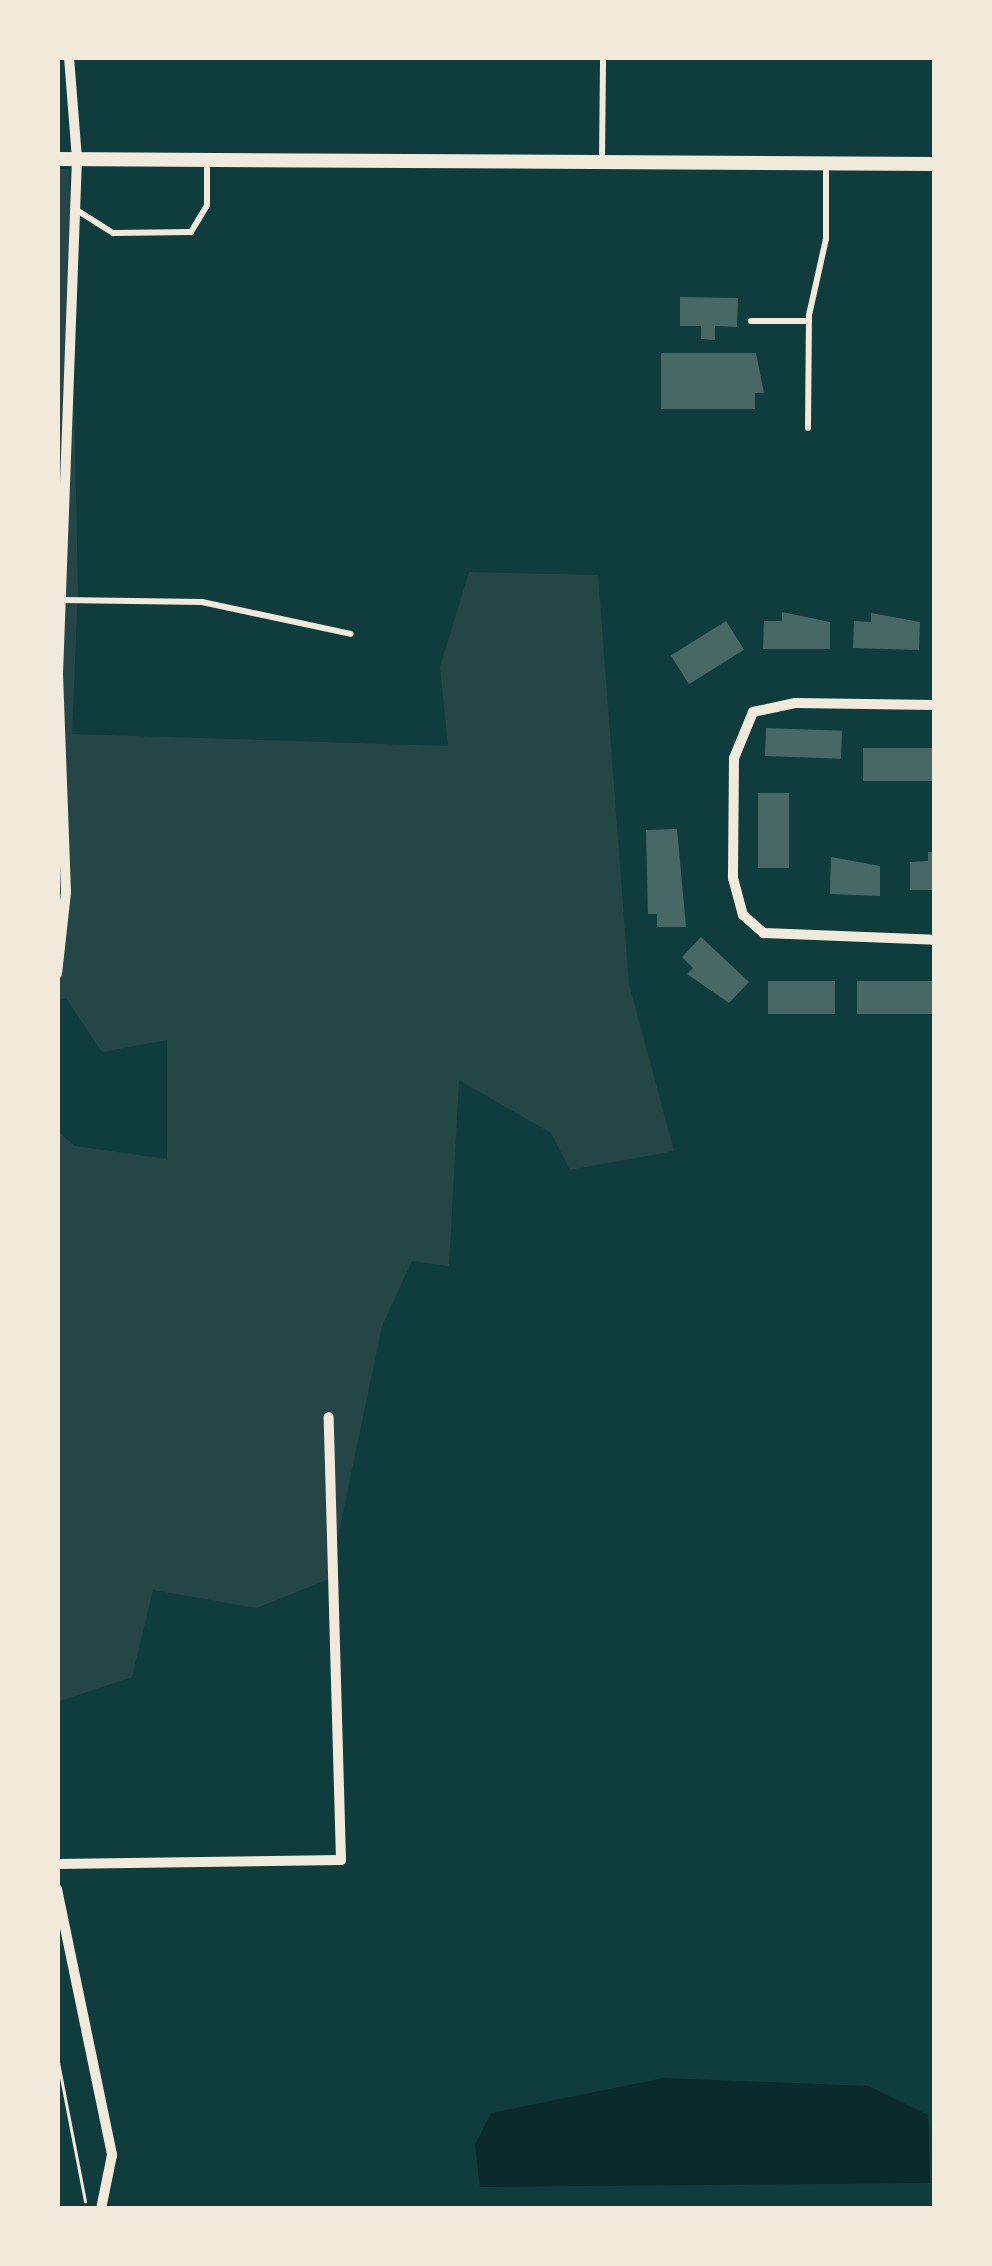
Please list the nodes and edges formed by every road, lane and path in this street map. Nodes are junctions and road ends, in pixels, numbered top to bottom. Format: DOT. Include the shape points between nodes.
graph roads {
  1 [pos="69,57"];
  2 [pos="603,57"];
  3 [pos="57,159"];
  4 [pos="77,159"];
  5 [pos="207,161"];
  6 [pos="602,163"];
  7 [pos="826,164"];
  8 [pos="935,164"];
  9 [pos="75,209"];
  10 [pos="809,321"];
  11 [pos="751,322"];
  12 [pos="808,428"];
  13 [pos="62,599"];
  14 [pos="351,634"];
  15 [pos="935,705"];
  16 [pos="935,940"];
  17 [pos="57,974"];
  18 [pos="329,1417"];
  19 [pos="57,1864"];
  20 [pos="57,1889"];
  21 [pos="57,2057"];
  22 [pos="87,2209"];
  23 [pos="101,2209"];
  1 -- 4 [label="street"];
  2 -- 6 [label="lane"];
  3 -- 4 [label="street"];
  4 -- 5 [label="street"];
  4 -- 9 [label="street"];
  5 -- 6 [label="street"];
  5 -- 9 [label="lane" via="207,205 191,232 113,233"];
  6 -- 7 [label="street"];
  7 -- 8 [label="street"];
  7 -- 10 [label="lane" via="826,239"];
  9 -- 13 [label="street"];
  10 -- 11 [label="lane"];
  10 -- 12 [label="lane"];
  13 -- 14 [label="lane" via="202,602"];
  13 -- 17 [label="street" via="66,892"];
  15 -- 16 [label="street" via="795,703 753,712 734,758 733,878 743,915 764,933"];
  18 -- 19 [label="street" via="341,1860"];
  20 -- 23 [label="street" via="112,2155"];
  21 -- 22 [label="path"];
}
